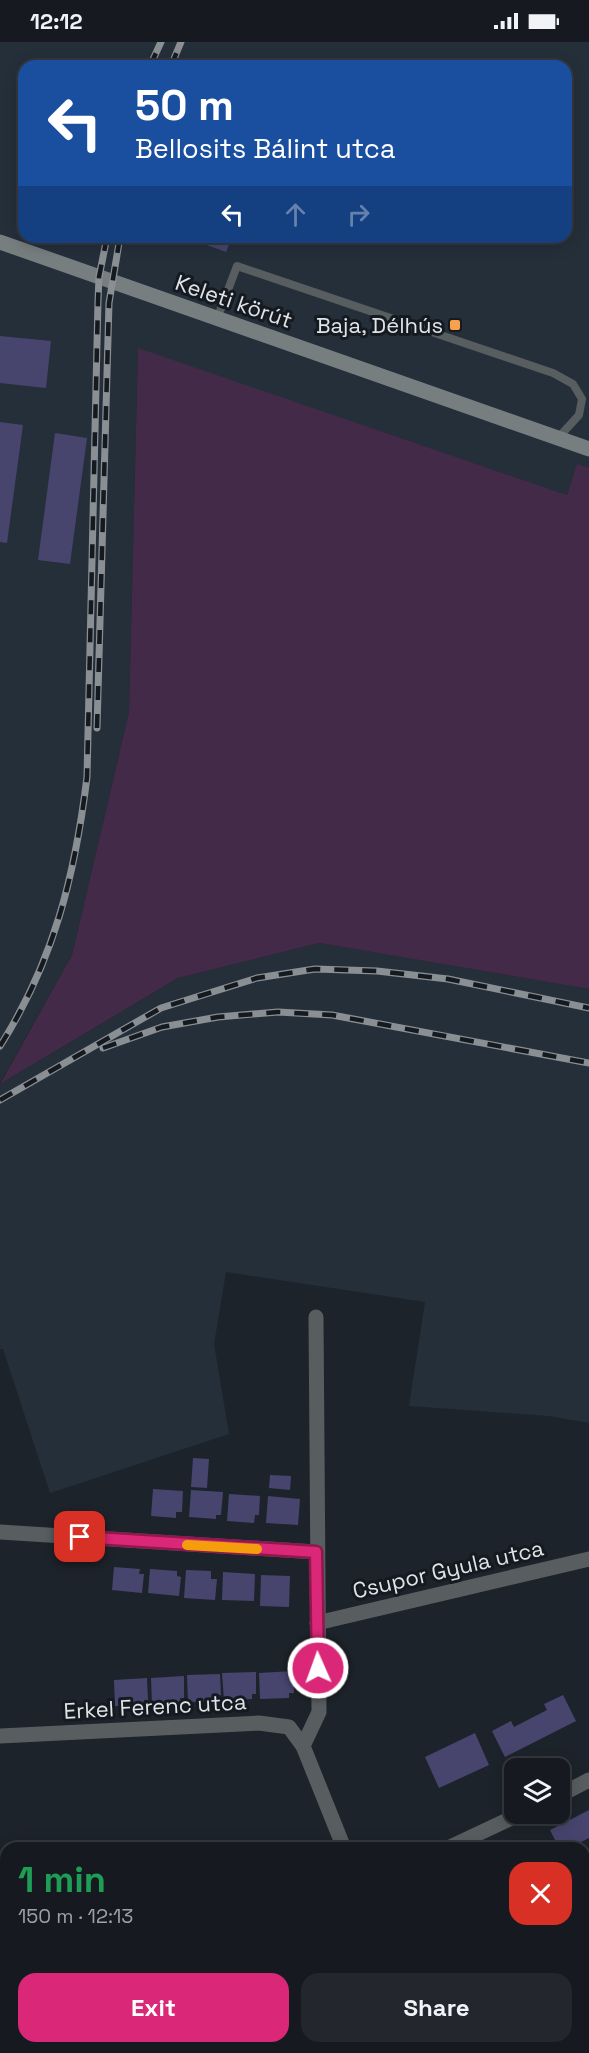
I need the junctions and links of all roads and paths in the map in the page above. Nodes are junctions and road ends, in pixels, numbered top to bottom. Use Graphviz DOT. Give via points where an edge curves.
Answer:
graph roads {
  1 [pos="0,242"];
  2 [pos="217,319"];
  3 [pos="558,438"];
  4 [pos="589,449"];
  5 [pos="316,1317"];
  6 [pos="0,1532"];
  7 [pos="316,1552"];
  8 [pos="589,1559"];
  9 [pos="317,1623"];
  10 [pos="0,1736"];
  11 [pos="303,1746"];
  12 [pos="589,1780"];
  13 [pos="570,1790"];
  14 [pos="504,1822"];
  15 [pos="342,1842"];
  16 [pos="461,1842"];
  1 -- 2 [label="main road, Keleti körút"];
  2 -- 3 [label="main road, Keleti körút"];
  2 -- 3 [label="lane" via="237,267 553,372 573,384 582,399 579,415"];
  3 -- 4 [label="main road, Keleti körút"];
  5 -- 7 [label="street"];
  6 -- 7 [label="street"];
  7 -- 9 [label="street"];
  8 -- 9 [label="street, Csupor Gyula utca"];
  9 -- 11 [label="street" via="319,1712"];
  10 -- 11 [label="street, Erkel Ferenc utca" via="259,1723 289,1727"];
  11 -- 15 [label="street"];
  12 -- 13 [label="street"];
  14 -- 16 [label="street"];
}
